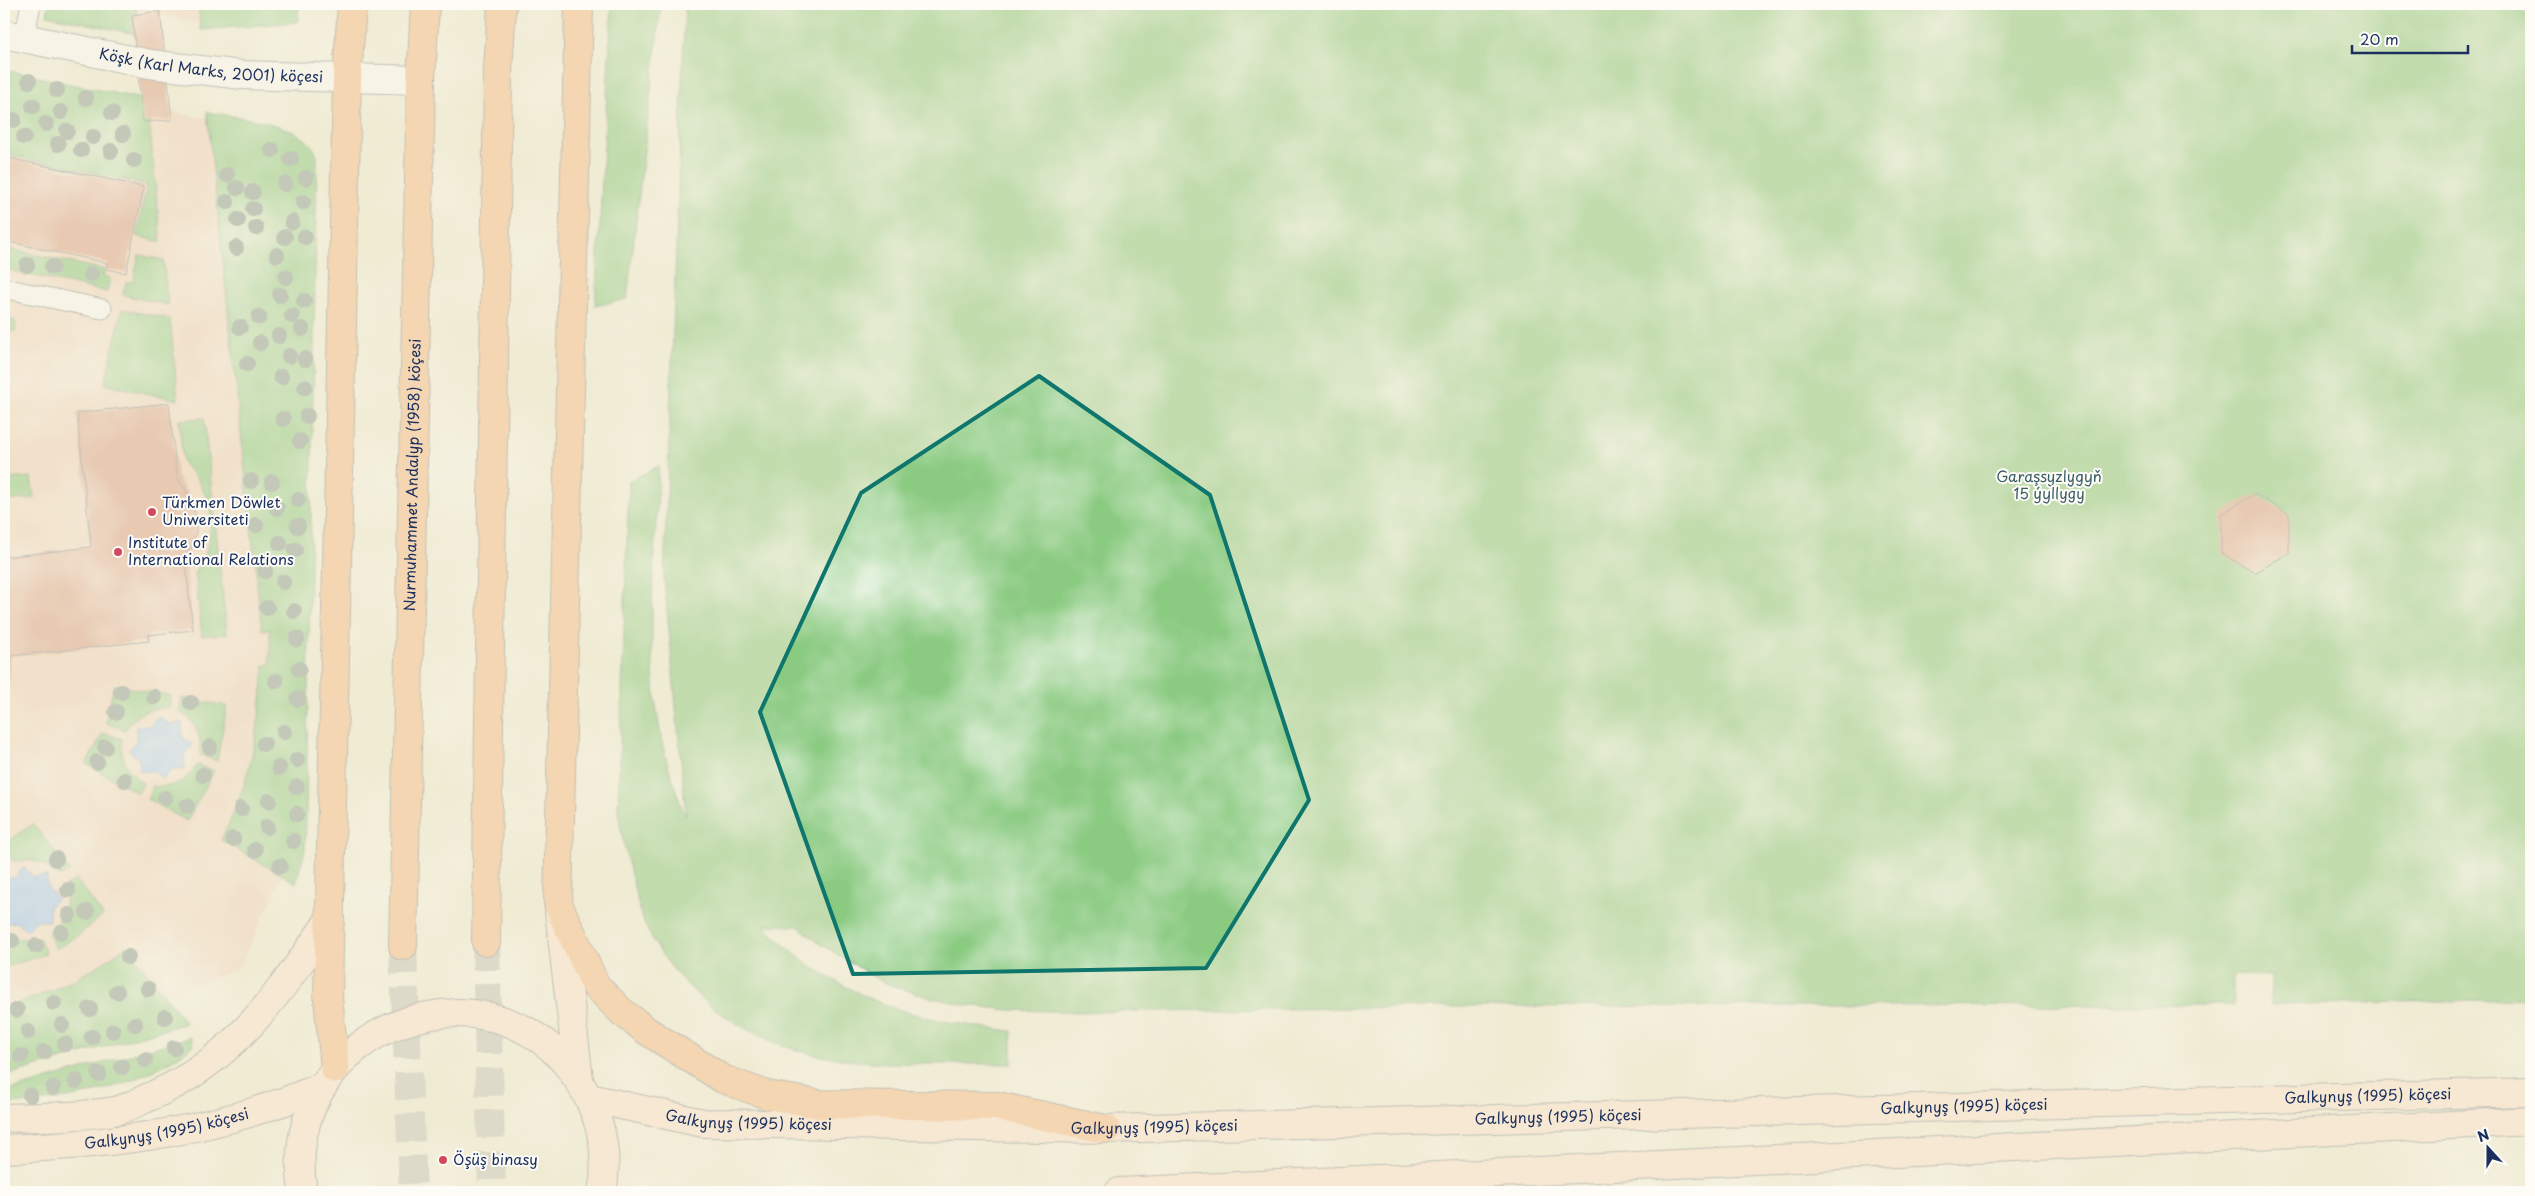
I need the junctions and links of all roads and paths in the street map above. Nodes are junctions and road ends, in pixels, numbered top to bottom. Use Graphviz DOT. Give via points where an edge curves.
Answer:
graph roads {
  1 [pos="31,4"];
  2 [pos="352,4"];
  3 [pos="425,4"];
  4 [pos="502,4"];
  5 [pos="579,4"];
  6 [pos="14,36"];
  7 [pos="347,79"];
  8 [pos="421,80"];
  9 [pos="4,288"];
  10 [pos="102,309"];
  11 [pos="558,904"];
  12 [pos="330,919"];
  13 [pos="486,942"];
  14 [pos="403,946"];
  15 [pos="329,1077"];
  16 [pos="584,1089"];
  17 [pos="2531,1092"];
  18 [pos="4,1118"];
  19 [pos="2531,1121"];
  20 [pos="1106,1129"];
  21 [pos="4,1149"];
  22 [pos="303,1192"];
  23 [pos="602,1192"];
  24 [pos="1119,1192"];
  1 -- 6 [label="lane"];
  2 -- 7 [label="main road"];
  3 -- 8 [label="main road, Nurmuhammet Andalyp (1958) köçesi"];
  4 -- 13 [label="main road" via="498,91"];
  5 -- 11 [label="main road"];
  6 -- 7 [label="street, Köşk (Karl Marks, 2001) köçesi" via="242,76"];
  7 -- 8 [label="street, Köşk (Karl Marks, 2001) köçesi"];
  7 -- 12 [label="main road"];
  8 -- 14 [label="main road, Nurmuhammet Andalyp (1958) köçesi"];
  9 -- 10 [label="lane"];
  11 -- 16 [label="main road"];
  11 -- 20 [label="main road" via="596,986 646,1031 723,1079 767,1095 818,1104 997,1106"];
  12 -- 15 [label="main road"];
  12 -- 18 [label="main road" via="285,985 242,1036 200,1069 163,1091 115,1111"];
  15 -- 16 [label="main road" via="350,1053 386,1028 427,1015 471,1014 513,1025 532,1035 550,1047"];
  15 -- 21 [label="main road, Galkynyş (1995) köçesi" via="236,1119 169,1134 98,1144"];
  15 -- 22 [label="main road" via="305,1126 301,1162"];
  16 -- 20 [label="main road, Galkynyş (1995) köçesi" via="703,1123"];
  16 -- 23 [label="main road" via="603,1139"];
  17 -- 20 [label="main road, Galkynyş (1995) köçesi"];
  19 -- 24 [label="main road, Galkynyş (1995) köçesi"];
}
